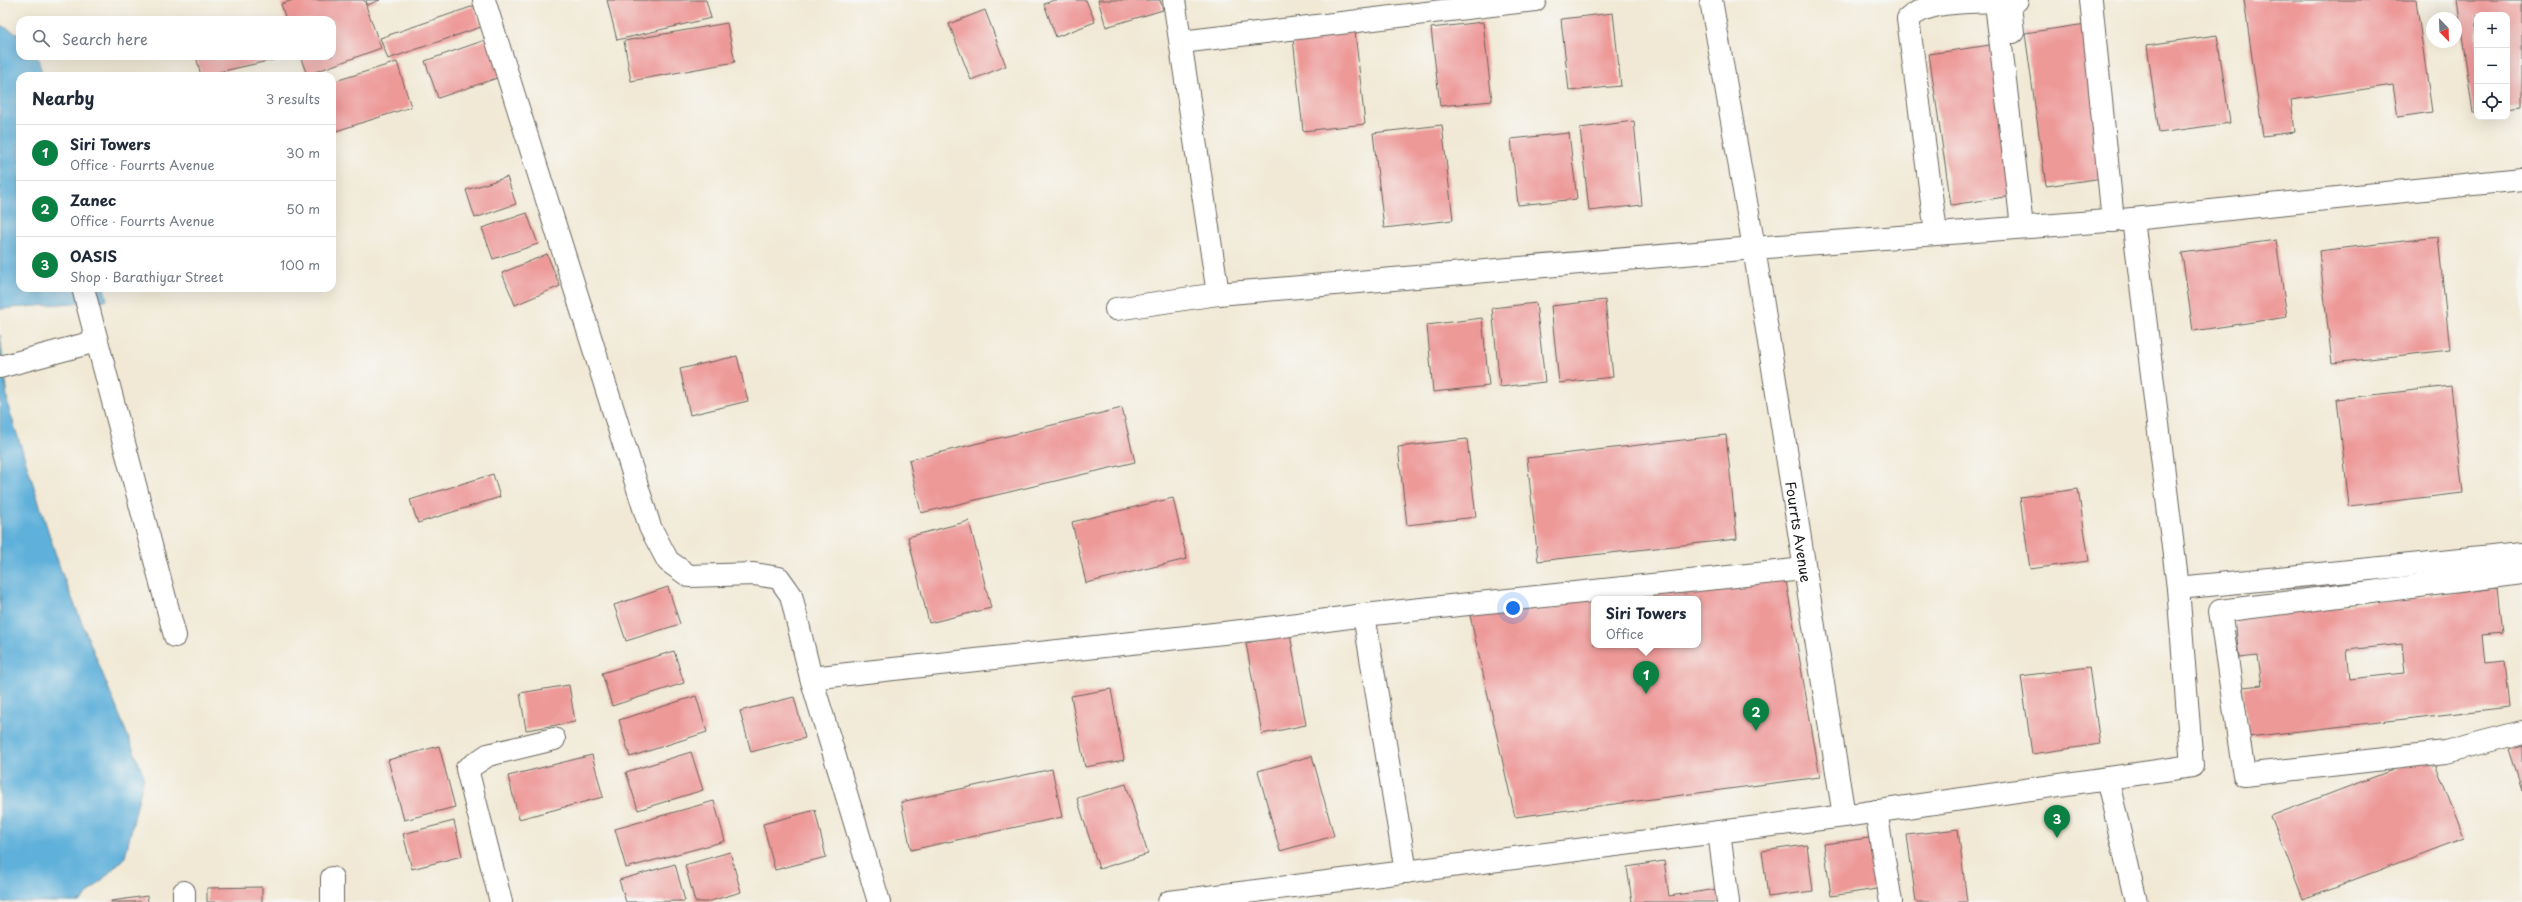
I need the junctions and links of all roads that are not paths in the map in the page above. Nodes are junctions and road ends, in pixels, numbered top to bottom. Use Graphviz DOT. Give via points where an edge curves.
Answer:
graph roads {
  1 [pos="484,0"];
  2 [pos="1174,0"];
  3 [pos="1535,0"];
  4 [pos="1711,0"];
  5 [pos="2017,0"];
  6 [pos="2092,0"];
  7 [pos="1181,42"];
  8 [pos="2522,179"];
  9 [pos="2123,220"];
  10 [pos="2030,227"];
  11 [pos="1936,233"];
  12 [pos="1754,248"];
  13 [pos="84,292"];
  14 [pos="1218,294"];
  15 [pos="1116,309"];
  16 [pos="97,341"];
  17 [pos="0,367"];
  18 [pos="2522,554"];
  19 [pos="1804,569"];
  20 [pos="2522,572"];
  21 [pos="2178,588"];
  22 [pos="1364,615"];
  23 [pos="175,636"];
  24 [pos="810,678"];
  25 [pos="2522,732"];
  26 [pos="554,739"];
  27 [pos="2107,778"];
  28 [pos="1876,811"];
  29 [pos="1844,816"];
  30 [pos="1720,832"];
  31 [pos="1406,872"];
  32 [pos="332,878"];
  33 [pos="332,902"];
  34 [pos="501,902"];
  35 [pos="878,902"];
  36 [pos="1169,902"];
  37 [pos="1728,902"];
  38 [pos="1891,902"];
  39 [pos="2136,902"];
  1 -- 24 [label="street" via="650,527 668,561 689,576 754,574 779,578 791,595"];
  2 -- 7 [label="street"];
  3 -- 7 [label="street"];
  4 -- 12 [label="street, Fourrts Avenue"];
  5 -- 10 [label="street" via="2010,6"];
  6 -- 9 [label="street"];
  7 -- 14 [label="street"];
  8 -- 9 [label="street"];
  9 -- 10 [label="street"];
  9 -- 21 [label="street"];
  10 -- 11 [label="street"];
  10 -- 11 [label="street" via="1996,3 1991,1 1927,5 1916,10 1908,19"];
  11 -- 12 [label="street"];
  12 -- 14 [label="street"];
  12 -- 19 [label="street, Fourrts Avenue"];
  13 -- 16 [label="street"];
  14 -- 15 [label="street"];
  16 -- 17 [label="street"];
  16 -- 23 [label="street"];
  18 -- 21 [label="street"];
  19 -- 22 [label="street" via="1415,612"];
  19 -- 29 [label="street, Fourrts Avenue"];
  20 -- 25 [label="street" via="2220,611 2244,775 2445,752"];
  21 -- 27 [label="street" via="2192,766"];
  22 -- 24 [label="street" via="1252,630"];
  22 -- 31 [label="street"];
  24 -- 35 [label="street"];
  26 -- 34 [label="street" via="488,755 467,769"];
  27 -- 28 [label="street"];
  27 -- 39 [label="street"];
  28 -- 29 [label="street"];
  28 -- 38 [label="street"];
  29 -- 30 [label="street"];
  30 -- 31 [label="street"];
  30 -- 37 [label="street"];
  31 -- 36 [label="street"];
  32 -- 33 [label="street"];
}
